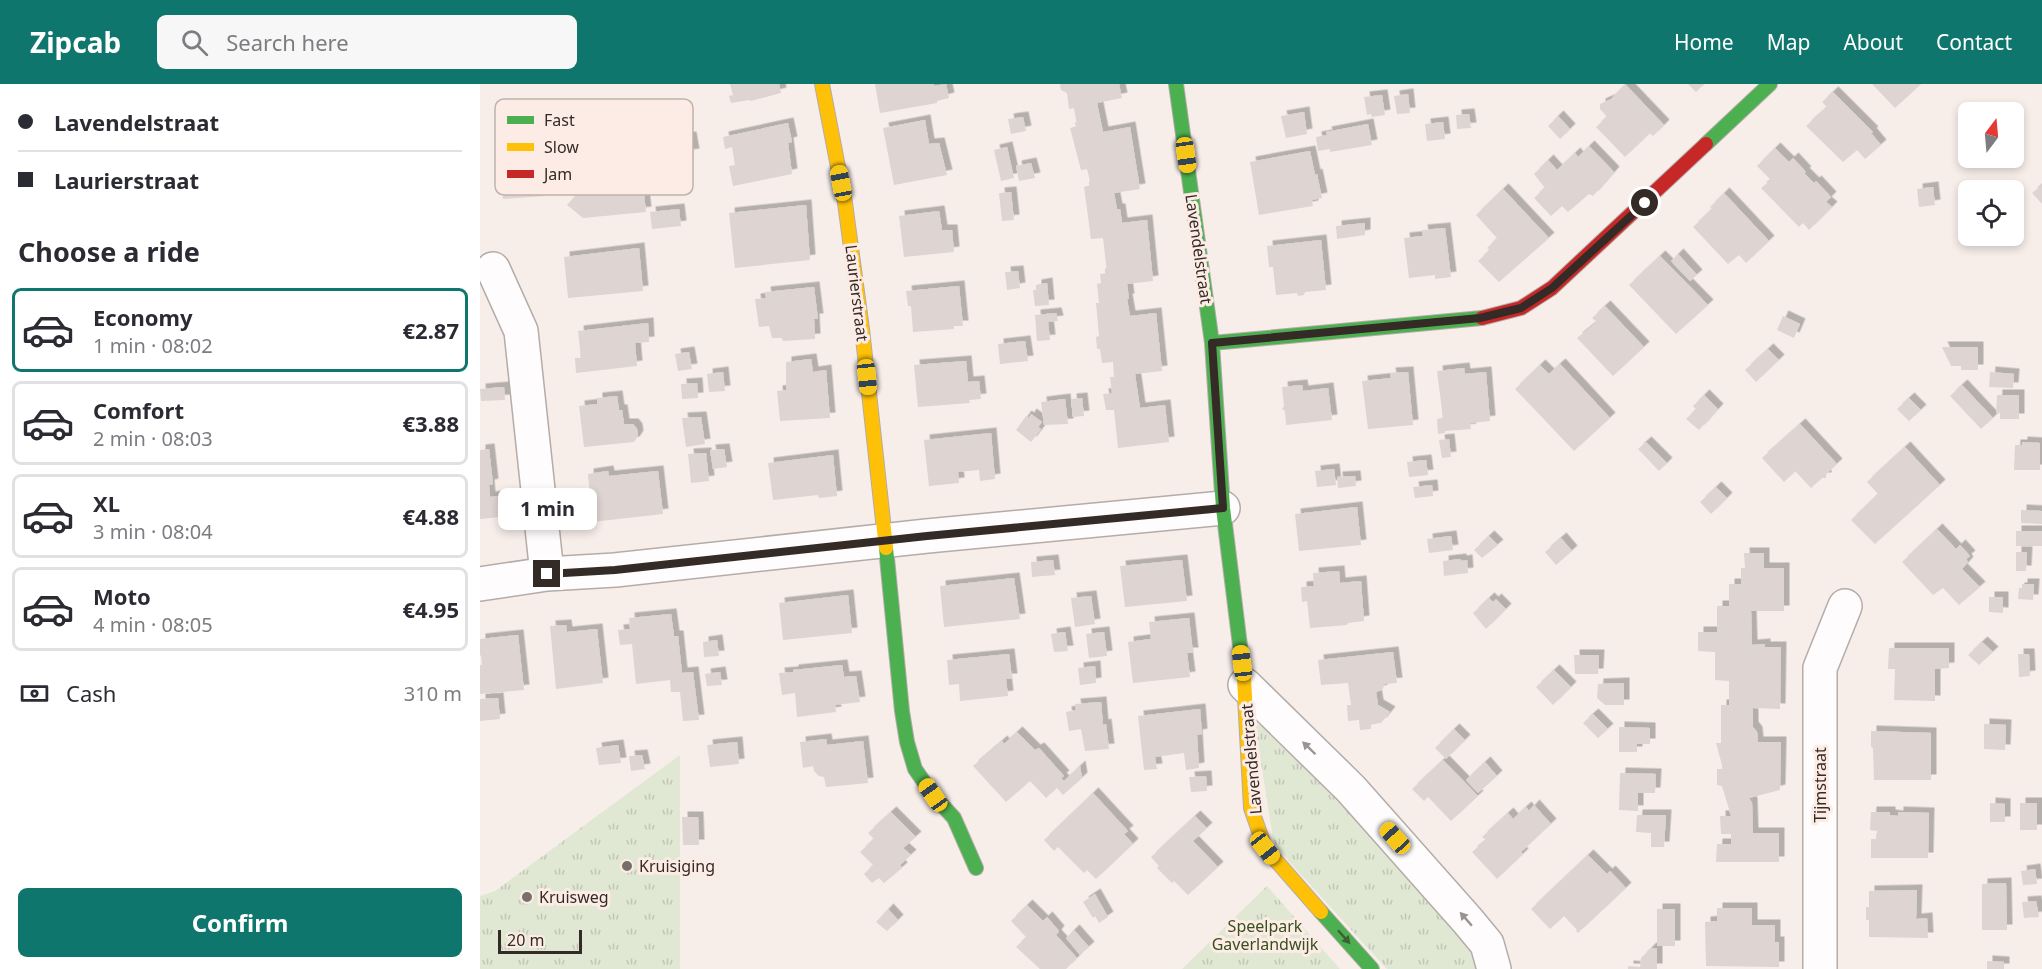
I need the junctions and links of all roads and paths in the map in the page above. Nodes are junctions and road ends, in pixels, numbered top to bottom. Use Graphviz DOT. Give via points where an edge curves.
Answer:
graph roads {
  1 [pos="822,84"];
  2 [pos="1176,84"];
  3 [pos="1770,84"];
  4 [pos="493,270"];
  5 [pos="1212,343"];
  6 [pos="1223,508"];
  7 [pos="885,540"];
  8 [pos="547,574"];
  9 [pos="480,584"];
  10 [pos="1845,606"];
  11 [pos="1245,685"];
  12 [pos="976,868"];
  13 [pos="1372,969"];
  14 [pos="1494,969"];
  15 [pos="1820,969"];
  1 -- 7 [label="street, Laurierstraat" via="847,214"];
  2 -- 5 [label="street, Lavendelstraat"];
  3 -- 5 [label="street" via="1552,288 1521,308 1480,318"];
  4 -- 8 [label="street" via="521,331"];
  5 -- 6 [label="street, Lavendelstraat"];
  6 -- 7 [label="street"];
  6 -- 11 [label="street, Lavendelstraat"];
  7 -- 8 [label="street"];
  7 -- 12 [label="street, Laurierstraat" via="902,711 912,760 933,795 954,818"];
  8 -- 9 [label="street"];
  10 -- 15 [label="street, Tijmstraat" via="1820,668"];
  11 -- 13 [label="street, Lavendelstraat, one-way" via="1251,808 1265,848"];
  14 -- 11 [label="street, Lavendelstraat, one-way" via="1481,936 1351,789"];
}
